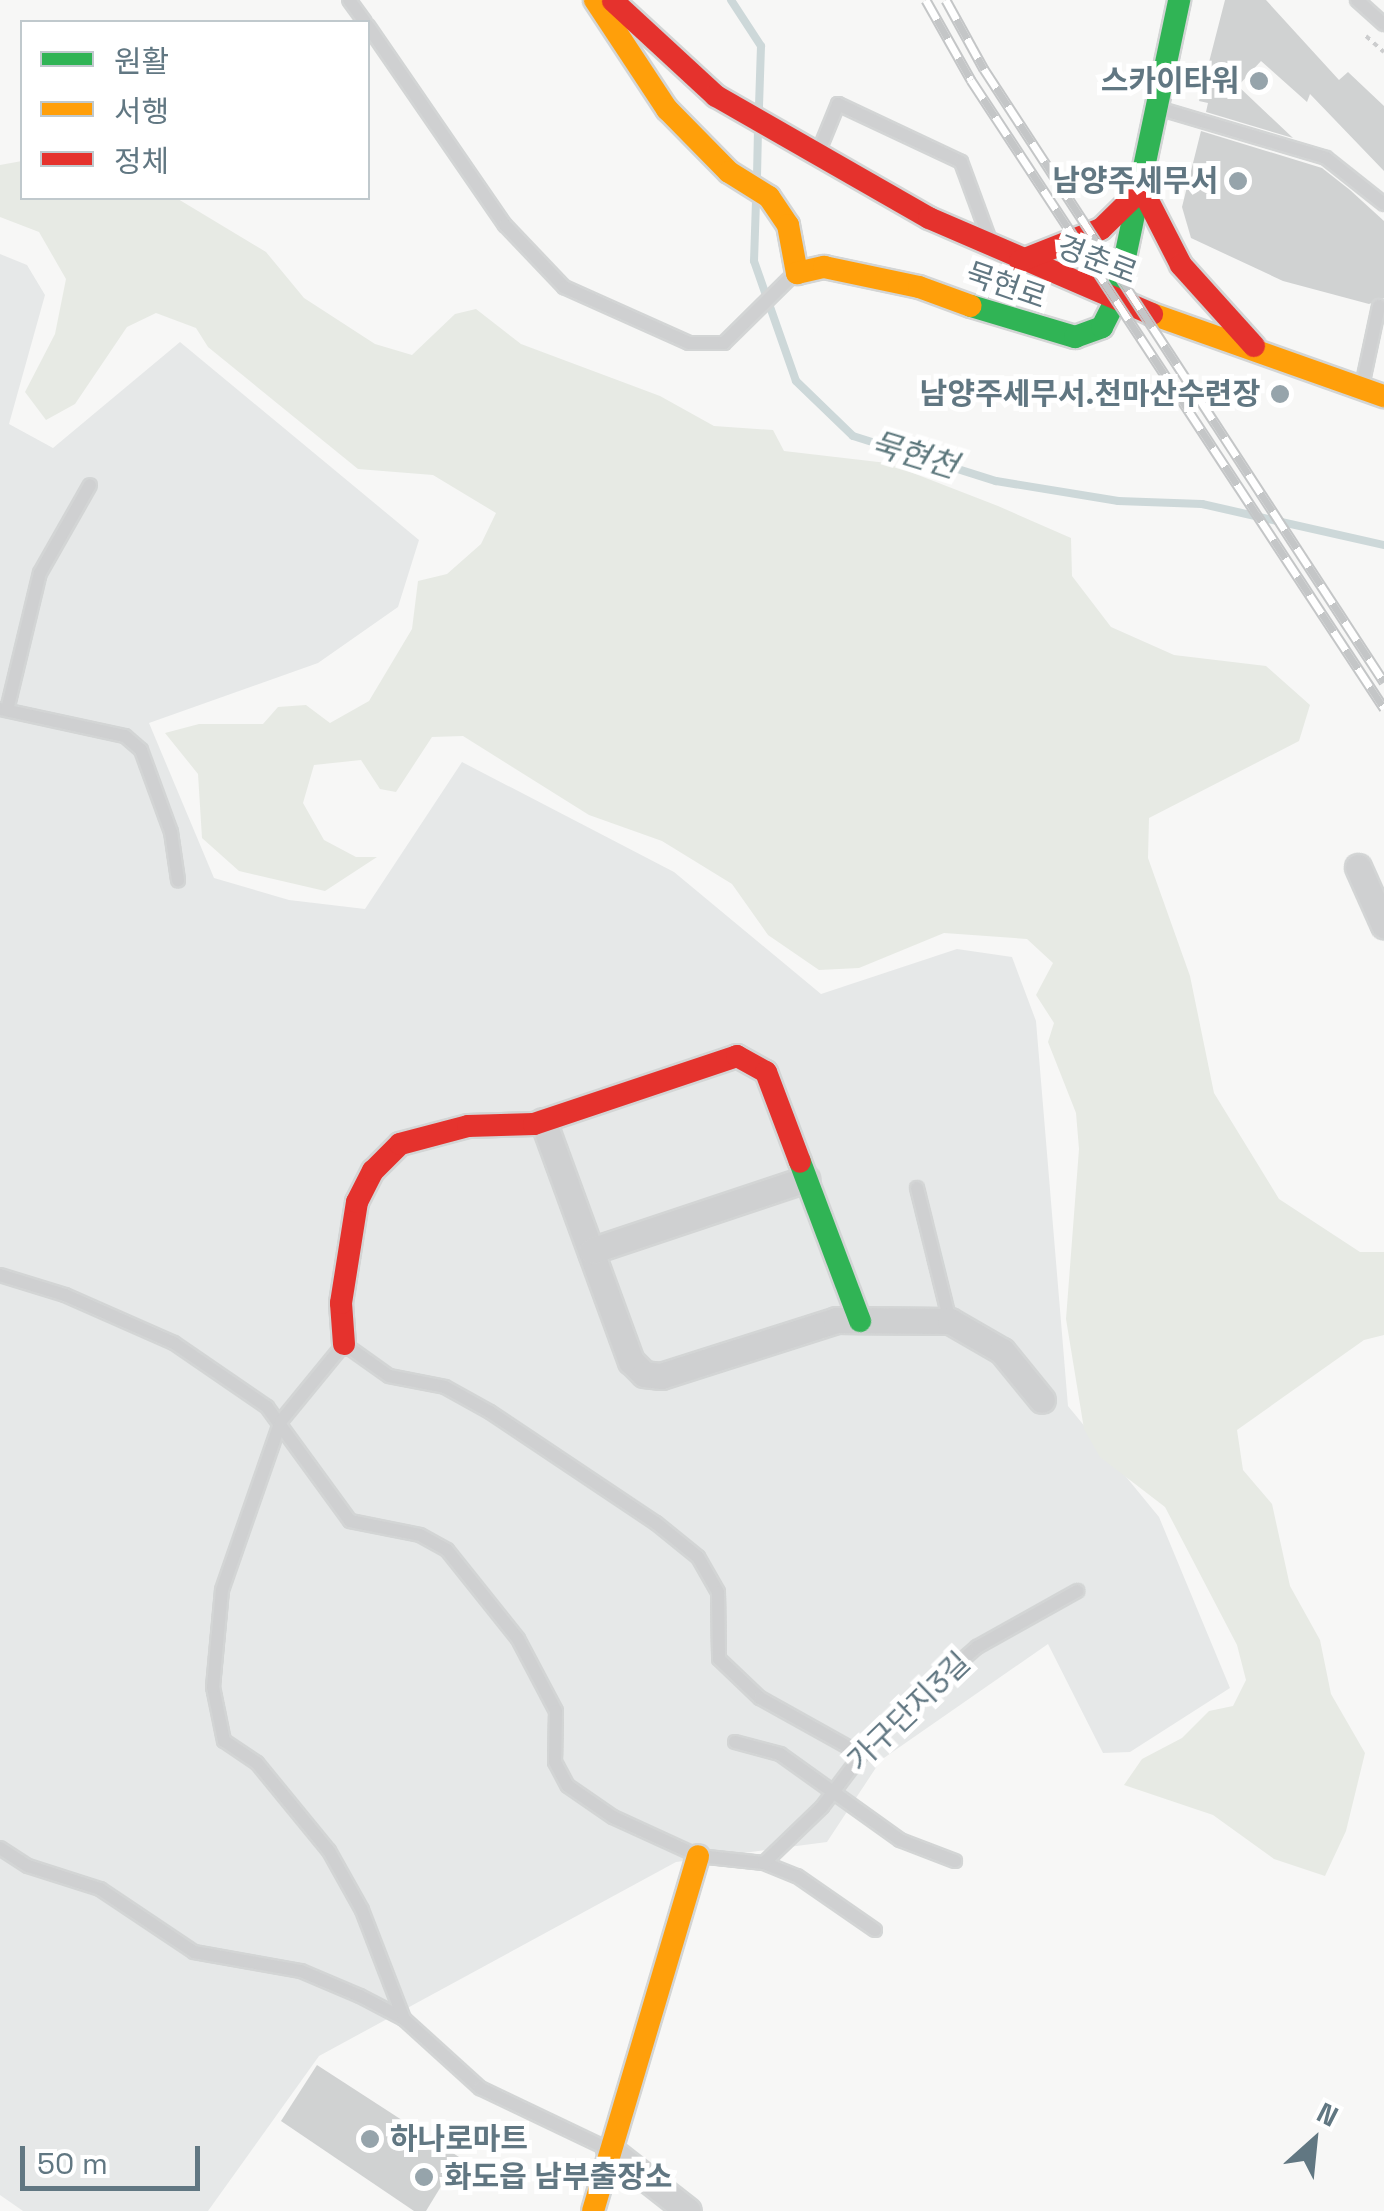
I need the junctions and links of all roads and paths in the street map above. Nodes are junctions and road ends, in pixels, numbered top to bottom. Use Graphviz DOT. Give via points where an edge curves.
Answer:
graph roads {
  1 [pos="595,0"];
  2 [pos="612,0"];
  3 [pos="1179,0"];
  4 [pos="1357,0"];
  5 [pos="1384,24"];
  6 [pos="370,30"];
  7 [pos="1160,109"];
  8 [pos="809,151"];
  9 [pos="1142,189"];
  10 [pos="1384,204"];
  11 [pos="993,250"];
  12 [pos="1020,261"];
  13 [pos="787,279"];
  14 [pos="1116,300"];
  15 [pos="1379,306"];
  16 [pos="1259,352"];
  17 [pos="1361,388"];
  18 [pos="1384,396"];
  19 [pos="90,485"];
  20 [pos="4,710"];
  21 [pos="1358,868"];
  22 [pos="178,880"];
  23 [pos="1384,925"];
  24 [pos="543,1121"];
  25 [pos="806,1179"];
  26 [pos="917,1188"];
  27 [pos="590,1250"];
  28 [pos="0,1275"];
  29 [pos="950,1320"];
  30 [pos="860,1321"];
  31 [pos="344,1344"];
  32 [pos="1042,1400"];
  33 [pos="280,1421"];
  34 [pos="1077,1590"];
  35 [pos="735,1742"];
  36 [pos="859,1753"];
  37 [pos="834,1788"];
  38 [pos="0,1848"];
  39 [pos="698,1856"];
  40 [pos="955,1862"];
  41 [pos="764,1863"];
  42 [pos="875,1930"];
  43 [pos="404,2019"];
  44 [pos="610,2149"];
  45 [pos="593,2211"];
  46 [pos="688,2211"];
  1 -- 13 [label="street" via="667,109 729,172 769,197 788,225"];
  2 -- 8 [label="street, 경춘로" via="716,96"];
  3 -- 7 [label="street"];
  4 -- 5 [label="lane"];
  6 -- 13 [label="lane" via="505,224 564,287 689,343 724,343"];
  7 -- 9 [label="street"];
  7 -- 10 [label="lane" via="1326,158"];
  8 -- 11 [label="street, 경춘로"];
  8 -- 11 [label="lane" via="838,104 961,162"];
  9 -- 12 [label="street" via="1101,228"];
  9 -- 14 [label="street"];
  9 -- 16 [label="street" via="1181,266"];
  11 -- 12 [label="street, 경춘로"];
  12 -- 14 [label="street, 경춘로"];
  13 -- 14 [label="street, 묵현로" via="824,266 919,287 1038,331 1075,337 1102,327"];
  14 -- 16 [label="street, 경춘로"];
  15 -- 17 [label="lane"];
  16 -- 17 [label="street, 경춘로"];
  17 -- 18 [label="street, 경춘로"];
  19 -- 20 [label="lane" via="40,572"];
  20 -- 22 [label="lane" via="125,736 141,750 171,832"];
  21 -- 23 [label="street"];
  24 -- 25 [label="street" via="737,1056 766,1072"];
  24 -- 27 [label="street"];
  24 -- 31 [label="street" via="468,1126 400,1144 372,1171 357,1202 345,1260 339,1324"];
  25 -- 27 [label="street"];
  25 -- 30 [label="street"];
  26 -- 29 [label="lane"];
  27 -- 30 [label="street" via="631,1361 644,1374 661,1376 796,1329"];
  28 -- 33 [label="lane" via="64,1294 174,1342"];
  29 -- 30 [label="street"];
  29 -- 32 [label="street" via="1002,1351"];
  31 -- 33 [label="lane"];
  31 -- 36 [label="lane" via="389,1376 445,1387 490,1412 670,1534 698,1557 718,1592 720,1659 760,1698"];
  33 -- 39 [label="lane" via="350,1520 420,1536 466,1570 518,1638 556,1712 555,1762 568,1786 613,1817"];
  33 -- 43 [label="lane" via="222,1590 214,1688 224,1740 257,1763 329,1851 362,1910"];
  34 -- 36 [label="lane, 가구단지3길" via="977,1647"];
  35 -- 37 [label="lane" via="780,1754"];
  36 -- 37 [label="lane, 가구단지3길"];
  37 -- 40 [label="lane" via="900,1840"];
  37 -- 41 [label="lane, 가구단지3길"];
  38 -- 43 [label="lane" via="28,1866 100,1889 194,1952 301,1970"];
  39 -- 41 [label="lane"];
  39 -- 44 [label="street"];
  41 -- 42 [label="lane" via="797,1876"];
  43 -- 44 [label="lane" via="480,2088"];
  44 -- 45 [label="street"];
  44 -- 46 [label="street"];
}
